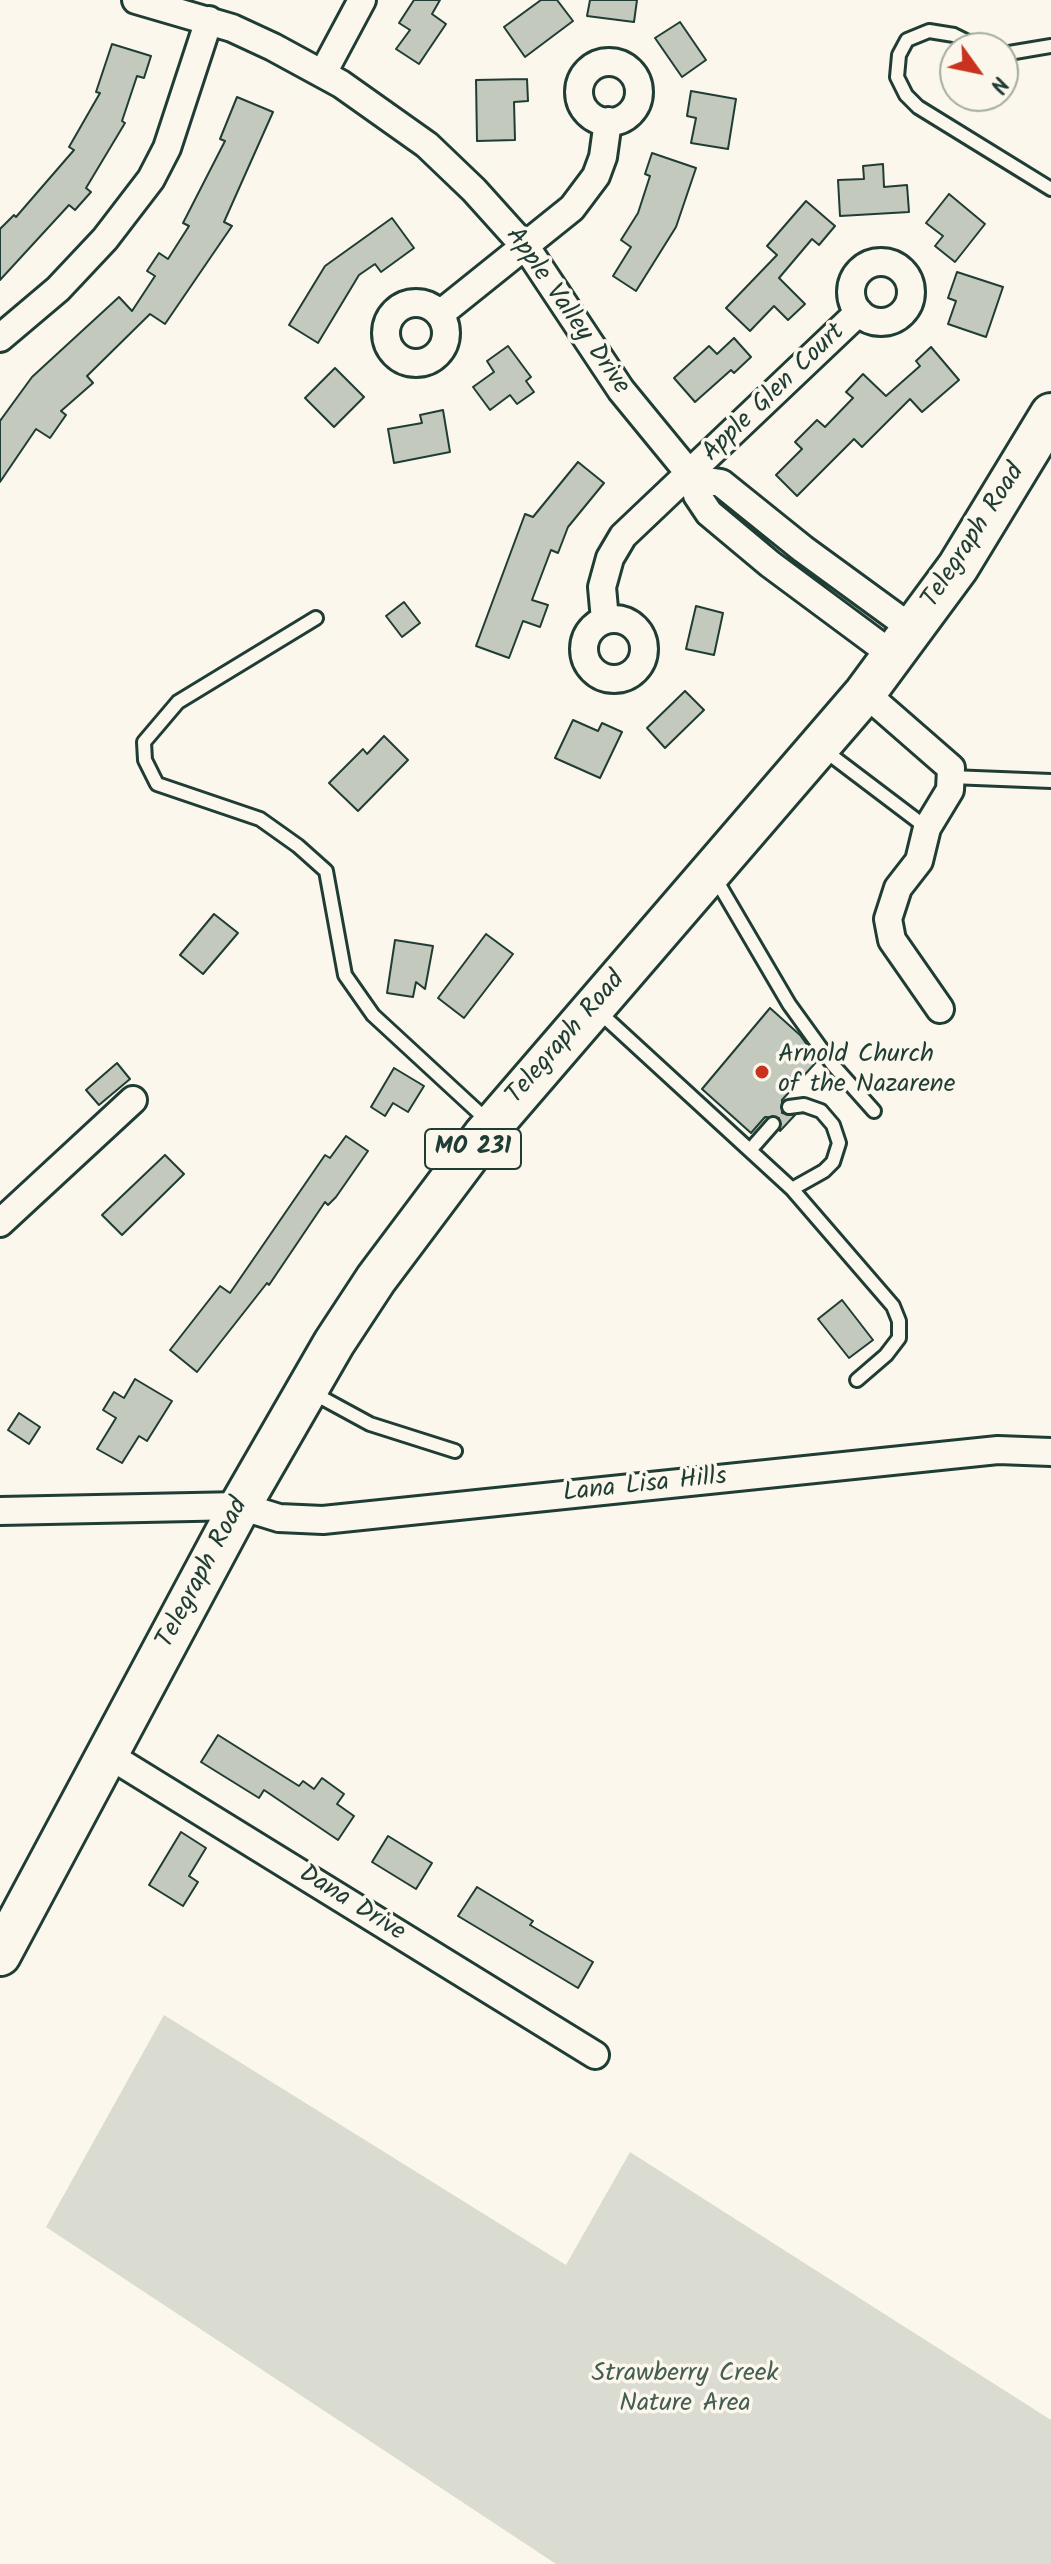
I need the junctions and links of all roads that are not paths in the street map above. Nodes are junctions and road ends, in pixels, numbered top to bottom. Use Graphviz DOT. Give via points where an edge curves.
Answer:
graph roads {
  1 [pos="136,0"];
  2 [pos="362,0"];
  3 [pos="209,20"];
  4 [pos="939,33"];
  5 [pos="1051,46"];
  6 [pos="1019,51"];
  7 [pos="323,73"];
  8 [pos="608,121"];
  9 [pos="1051,189"];
  10 [pos="524,246"];
  11 [pos="859,312"];
  12 [pos="440,314"];
  13 [pos="0,338"];
  14 [pos="1051,414"];
  15 [pos="692,477"];
  16 [pos="316,618"];
  17 [pos="605,620"];
  18 [pos="904,643"];
  19 [pos="865,693"];
  20 [pos="820,747"];
  21 [pos="951,777"];
  22 [pos="1051,781"];
  23 [pos="927,828"];
  24 [pos="711,872"];
  25 [pos="595,1008"];
  26 [pos="940,1009"];
  27 [pos="133,1100"];
  28 [pos="789,1107"];
  29 [pos="874,1111"];
  30 [pos="773,1124"];
  31 [pos="493,1125"];
  32 [pos="751,1149"];
  33 [pos="792,1189"];
  34 [pos="0,1223"];
  35 [pos="857,1380"];
  36 [pos="306,1389"];
  37 [pos="455,1451"];
  38 [pos="1051,1452"];
  39 [pos="240,1506"];
  40 [pos="0,1511"];
  41 [pos="107,1754"];
  42 [pos="0,1955"];
  43 [pos="595,2055"];
  1 -- 3 [label="street, Apple Valley Drive"];
  2 -- 7 [label="street"];
  3 -- 7 [label="street, Apple Valley Drive"];
  3 -- 13 [label="street" via="167,148 151,179 58,289"];
  4 -- 9 [label="lane" via="907,40 899,55 897,77 906,95"];
  5 -- 6 [label="lane"];
  7 -- 10 [label="street, Apple Valley Drive" via="427,145"];
  8 -- 10 [label="street" via="603,157 587,191"];
  10 -- 12 [label="street"];
  10 -- 15 [label="street, Apple Valley Drive" via="621,390"];
  11 -- 15 [label="street, Apple Glen Court"];
  14 -- 18 [label="main road, Telegraph Road / MO 231" via="984,529"];
  15 -- 17 [label="street, Apple Glen Court" via="623,536 602,587"];
  15 -- 18 [label="street, Apple Valley Drive" via="703,505 723,525"];
  16 -- 31 [label="lane" via="178,702 144,742 145,760 157,784 260,819 326,871 345,975 373,1015"];
  18 -- 19 [label="main road, Telegraph Road / MO 231"];
  19 -- 20 [label="main road, Telegraph Road / MO 231"];
  19 -- 21 [label="street" via="951,768"];
  20 -- 23 [label="lane"];
  20 -- 24 [label="main road, Telegraph Road / MO 231"];
  21 -- 22 [label="lane"];
  21 -- 23 [label="street" via="950,790"];
  23 -- 26 [label="street" via="919,861 898,888 888,919 892,940"];
  24 -- 25 [label="main road, Telegraph Road / MO 231"];
  24 -- 29 [label="lane" via="789,1004"];
  25 -- 31 [label="main road, Telegraph Road / MO 231"];
  25 -- 32 [label="lane"];
  27 -- 34 [label="street"];
  28 -- 33 [label="lane" via="821,1111 839,1143 824,1171"];
  30 -- 32 [label="lane"];
  31 -- 36 [label="main road, Telegraph Road / MO 231" via="393,1255"];
  32 -- 33 [label="lane"];
  33 -- 35 [label="lane" via="897,1314 899,1338"];
  36 -- 37 [label="lane" via="370,1424"];
  36 -- 39 [label="main road, Telegraph Road / MO 231"];
  38 -- 39 [label="street, Lana Lisa Hills" via="998,1450 323,1520 279,1518"];
  39 -- 40 [label="street, Lana Lisa Hills"];
  39 -- 41 [label="main road, Telegraph Road / MO 231"];
  41 -- 42 [label="main road, Telegraph Road / MO 231"];
  41 -- 43 [label="street, Dana Drive"];
}
